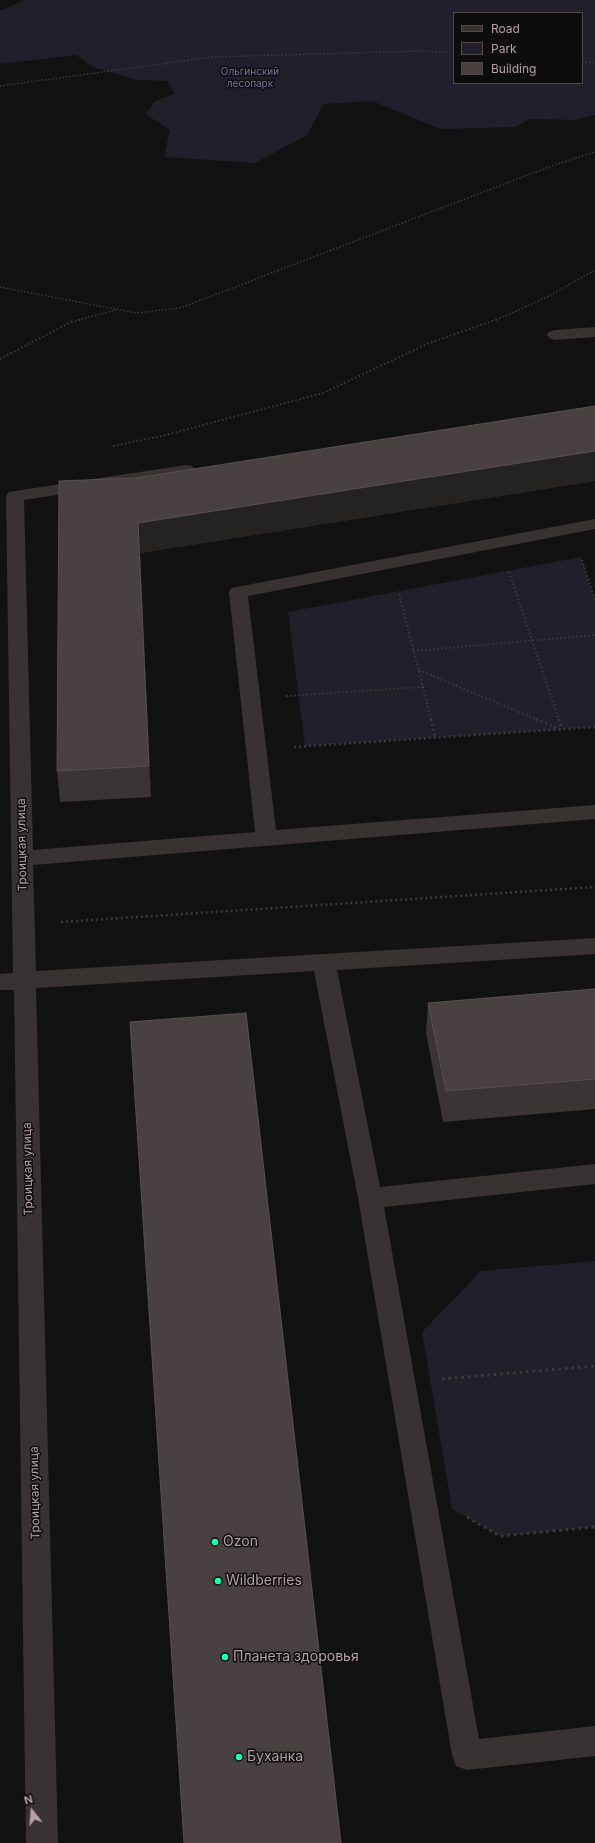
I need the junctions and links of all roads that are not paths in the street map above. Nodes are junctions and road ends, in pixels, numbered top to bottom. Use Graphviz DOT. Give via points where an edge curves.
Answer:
graph roads {
  1 [pos="595,332"];
  2 [pos="555,335"];
  3 [pos="203,467"];
  4 [pos="595,524"];
  5 [pos="595,812"];
  6 [pos="266,837"];
  7 [pos="22,858"];
  8 [pos="595,946"];
  9 [pos="324,962"];
  10 [pos="24,981"];
  11 [pos="0,982"];
  12 [pos="595,1174"];
  13 [pos="370,1198"];
  14 [pos="595,1741"];
  15 [pos="42,1843"];
  1 -- 2 [label="street"];
  3 -- 7 [label="street, Троицкая улица" via="15,496"];
  4 -- 6 [label="street" via="238,592"];
  5 -- 6 [label="street"];
  6 -- 7 [label="street"];
  7 -- 10 [label="street, Троицкая улица"];
  8 -- 9 [label="street"];
  9 -- 10 [label="street"];
  9 -- 13 [label="street"];
  10 -- 11 [label="street"];
  10 -- 15 [label="street, Троицкая улица"];
  12 -- 13 [label="street"];
  13 -- 14 [label="street" via="468,1755"];
}
